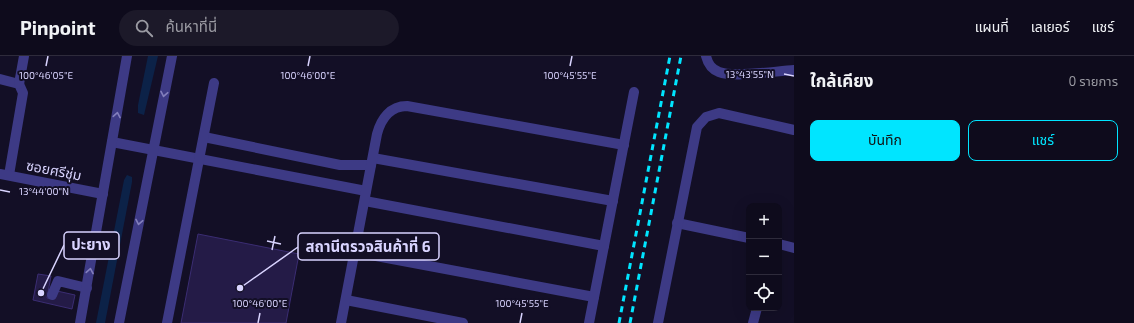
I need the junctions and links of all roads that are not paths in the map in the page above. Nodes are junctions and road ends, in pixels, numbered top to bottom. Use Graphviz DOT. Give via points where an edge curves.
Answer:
graph roads {
  1 [pos="24,56"];
  2 [pos="127,56"];
  3 [pos="172,56"];
  4 [pos="706,56"];
  5 [pos="794,70"];
  6 [pos="0,79"];
  7 [pos="214,83"];
  8 [pos="19,84"];
  9 [pos="634,92"];
  10 [pos="794,130"];
  11 [pos="204,136"];
  12 [pos="112,142"];
  13 [pos="624,146"];
  14 [pos="152,150"];
  15 [pos="199,159"];
  16 [pos="372,162"];
  17 [pos="4,175"];
  18 [pos="103,194"];
  19 [pos="366,196"];
  20 [pos="613,201"];
  21 [pos="677,224"];
  22 [pos="746,237"];
  23 [pos="782,245"];
  24 [pos="604,246"];
  25 [pos="794,248"];
  26 [pos="355,252"];
  27 [pos="87,288"];
  28 [pos="52,295"];
  29 [pos="594,297"];
  30 [pos="346,300"];
  31 [pos="756,311"];
  32 [pos="80,323"];
  33 [pos="119,323"];
  34 [pos="167,323"];
  35 [pos="341,323"];
  36 [pos="463,323"];
  37 [pos="589,323"];
  38 [pos="658,323"];
  39 [pos="753,323"];
  1 -- 8 [label="street"];
  12 -- 2 [label="street, one-way"];
  3 -- 14 [label="street, one-way"];
  4 -- 5 [label="street" via="710,66 721,73"];
  6 -- 8 [label="street"];
  7 -- 11 [label="street"];
  8 -- 17 [label="street" via="23,93"];
  9 -- 13 [label="street"];
  10 -- 21 [label="street" via="719,113 706,117 697,127"];
  11 -- 15 [label="street"];
  11 -- 16 [label="street" via="340,165"];
  12 -- 14 [label="street"];
  12 -- 18 [label="street"];
  13 -- 16 [label="street" via="401,106 391,111 380,125"];
  13 -- 20 [label="street"];
  14 -- 15 [label="street"];
  14 -- 33 [label="street, one-way"];
  15 -- 19 [label="street"];
  15 -- 34 [label="street"];
  16 -- 19 [label="street"];
  16 -- 20 [label="street"];
  17 -- 18 [label="street, ซอยศรีชุ่ม"];
  27 -- 18 [label="street, one-way"];
  19 -- 24 [label="street"];
  19 -- 26 [label="street"];
  20 -- 24 [label="street"];
  21 -- 22 [label="street"];
  21 -- 38 [label="street"];
  23 -- 25 [label="street"];
  24 -- 29 [label="street"];
  26 -- 29 [label="street"];
  26 -- 30 [label="street"];
  27 -- 28 [label="street" via="58,282"];
  27 -- 32 [label="street"];
  29 -- 37 [label="street"];
  30 -- 35 [label="street"];
  30 -- 36 [label="street"];
  31 -- 39 [label="street"];
}
